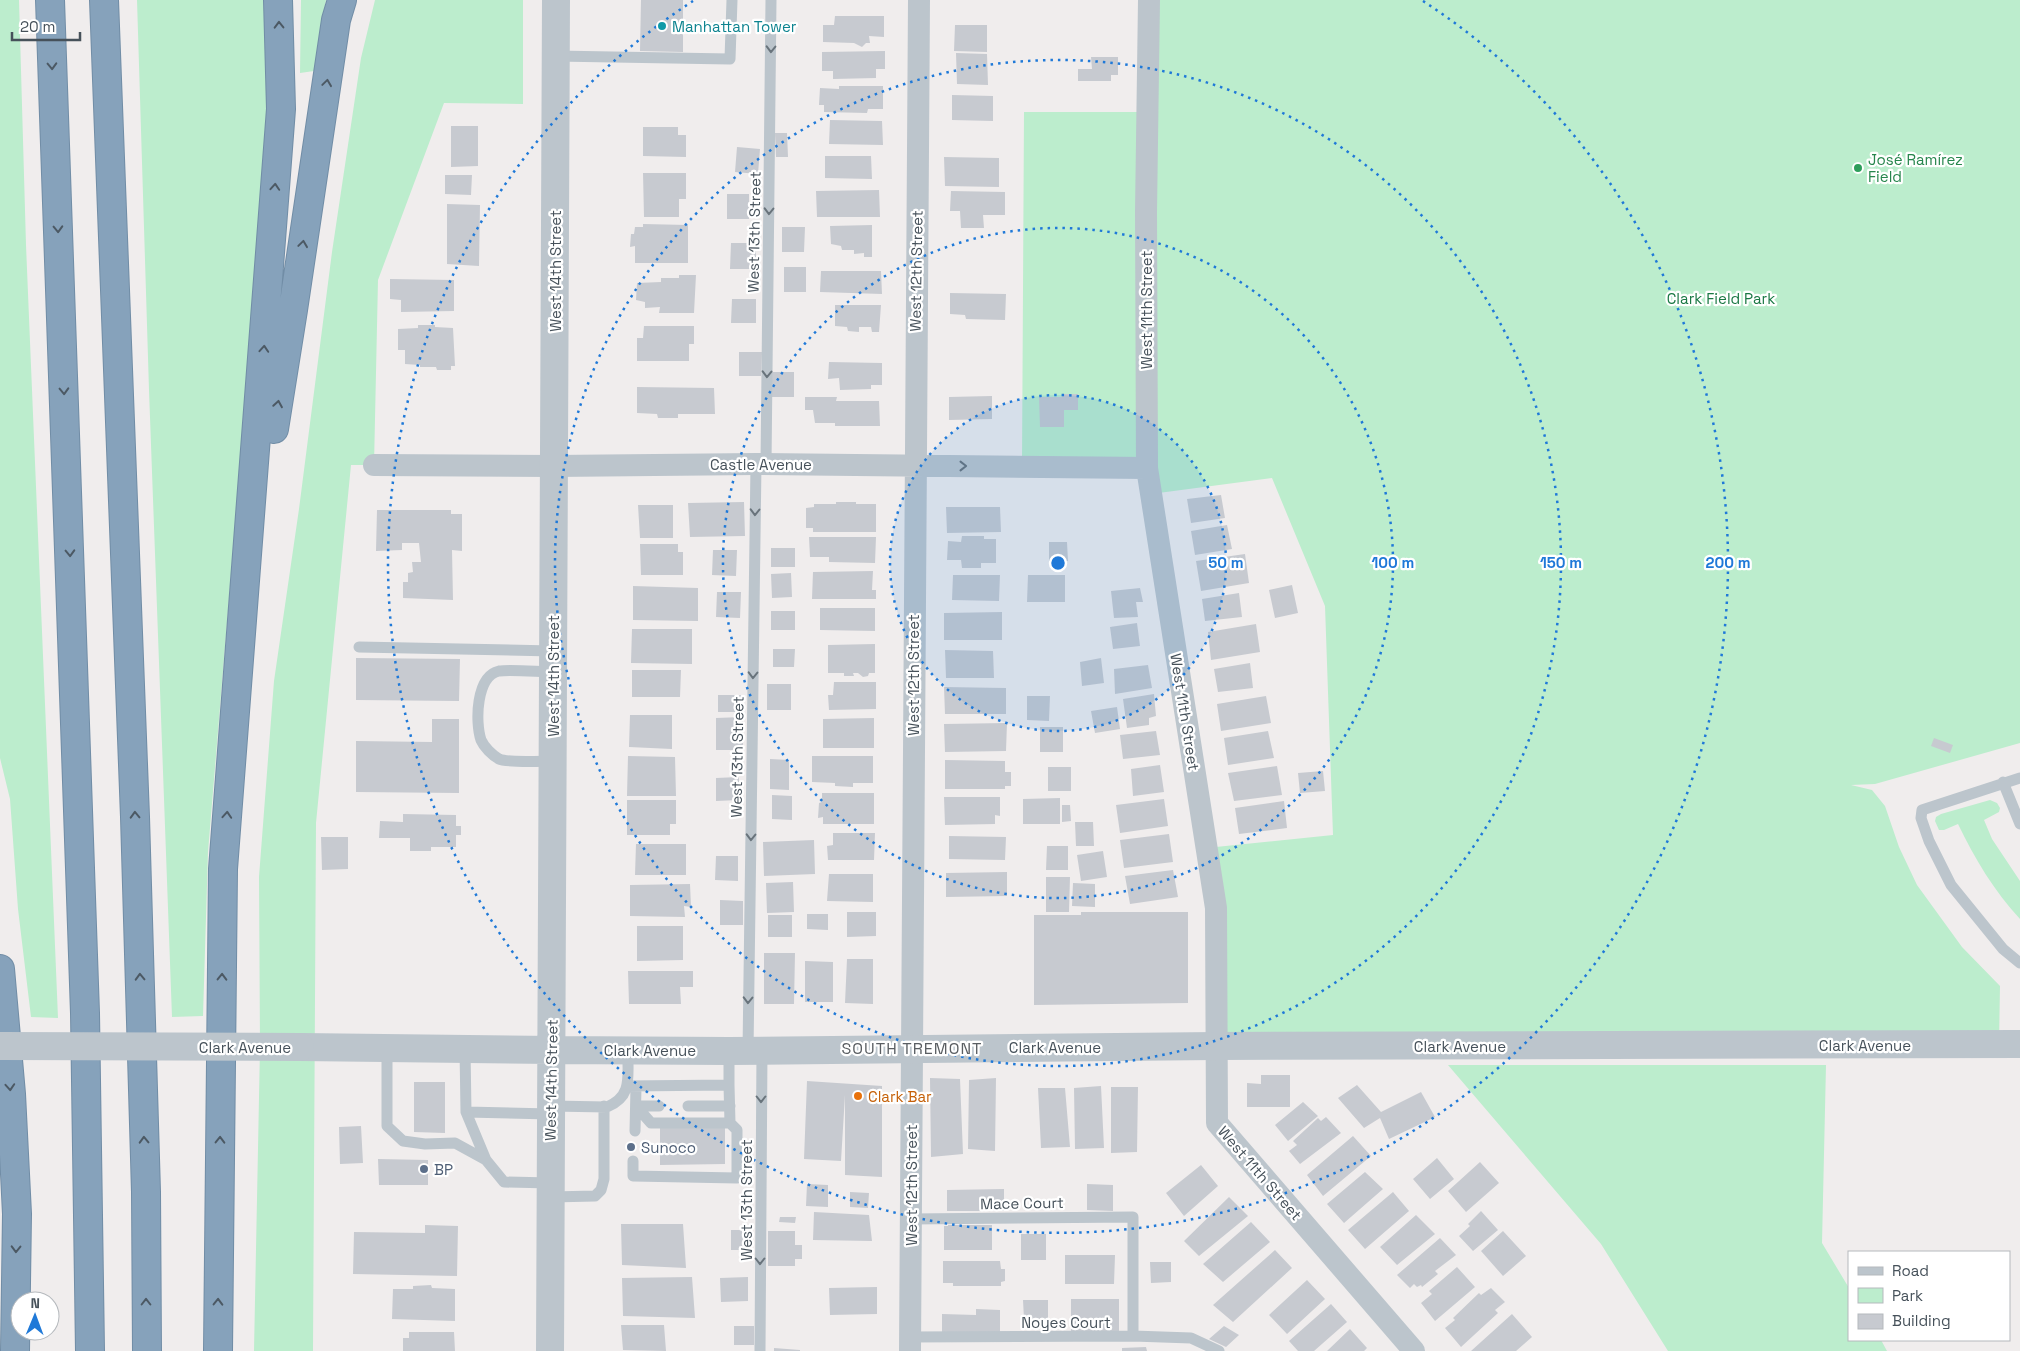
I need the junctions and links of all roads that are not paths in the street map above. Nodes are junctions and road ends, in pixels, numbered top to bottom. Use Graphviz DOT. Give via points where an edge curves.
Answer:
graph roads {
  1 [pos="50,0"];
  2 [pos="104,0"];
  3 [pos="278,0"];
  4 [pos="342,0"];
  5 [pos="556,0"];
  6 [pos="732,0"];
  7 [pos="771,0"];
  8 [pos="919,0"];
  9 [pos="1149,0"];
  10 [pos="555,56"];
  11 [pos="761,464"];
  12 [pos="374,465"];
  13 [pos="914,465"];
  14 [pos="554,466"];
  15 [pos="1147,468"];
  16 [pos="241,625"];
  17 [pos="358,647"];
  18 [pos="553,662"];
  19 [pos="553,761"];
  20 [pos="2020,778"];
  21 [pos="2003,782"];
  22 [pos="2020,824"];
  23 [pos="2020,963"];
  24 [pos="0,969"];
  25 [pos="2020,1044"];
  26 [pos="0,1046"];
  27 [pos="1217,1046"];
  28 [pos="387,1048"];
  29 [pos="912,1048"];
  30 [pos="465,1049"];
  31 [pos="552,1050"];
  32 [pos="628,1050"];
  33 [pos="746,1050"];
  34 [pos="729,1085"];
  35 [pos="632,1086"];
  36 [pos="604,1106"];
  37 [pos="636,1106"];
  38 [pos="658,1106"];
  39 [pos="688,1106"];
  40 [pos="730,1106"];
  41 [pos="551,1110"];
  42 [pos="466,1112"];
  43 [pos="730,1123"];
  44 [pos="635,1131"];
  45 [pos="486,1160"];
  46 [pos="634,1161"];
  47 [pos="550,1190"];
  48 [pos="911,1219"];
  49 [pos="1133,1336"];
  50 [pos="910,1344"];
  51 [pos="15,1351"];
  52 [pos="90,1351"];
  53 [pos="147,1351"];
  54 [pos="218,1351"];
  55 [pos="550,1351"];
  56 [pos="760,1351"];
  57 [pos="1219,1351"];
  58 [pos="1414,1351"];
  1 -- 52 [label="highway, one-way" via="85,1012"];
  53 -- 2 [label="highway, one-way" via="146,1192 135,817"];
  16 -- 3 [label="highway, one-way" via="281,109"];
  16 -- 4 [label="highway, one-way" via="293,310 336,20"];
  5 -- 10 [label="street, West 14th Street"];
  6 -- 10 [label="lane" via="730,59"];
  7 -- 11 [label="lane, West 13th Street, one-way"];
  8 -- 13 [label="street, West 12th Street"];
  9 -- 15 [label="street, West 11th Street"];
  10 -- 14 [label="street, West 14th Street"];
  11 -- 13 [label="street, Castle Avenue"];
  11 -- 14 [label="street, Castle Avenue"];
  11 -- 33 [label="lane, West 13th Street, one-way"];
  12 -- 14 [label="street, Castle Avenue"];
  13 -- 15 [label="street, Castle Avenue, one-way"];
  13 -- 29 [label="street, West 12th Street"];
  14 -- 18 [label="street, West 14th Street"];
  15 -- 27 [label="street, West 11th Street" via="1216,908"];
  54 -- 16 [label="highway, one-way" via="223,869"];
  17 -- 18 [label="lane"];
  18 -- 19 [label="street, West 14th Street"];
  18 -- 19 [label="lane" via="498,671 485,682 479,695 478,725 481,740 500,760"];
  19 -- 31 [label="street, West 14th Street"];
  20 -- 21 [label="lane"];
  21 -- 22 [label="lane"];
  21 -- 23 [label="lane" via="1922,810 1921,818 1951,885 2003,949"];
  24 -- 51 [label="highway, one-way" via="17,1214"];
  25 -- 27 [label="street, Clark Avenue"];
  26 -- 28 [label="street, Clark Avenue, bridge"];
  27 -- 29 [label="street, Clark Avenue"];
  27 -- 58 [label="street, West 11th Street" via="1217,1123"];
  28 -- 30 [label="street, Clark Avenue"];
  28 -- 45 [label="lane" via="388,1126 403,1140 425,1144 455,1143"];
  29 -- 33 [label="street, Clark Avenue"];
  29 -- 48 [label="street, West 12th Street"];
  30 -- 31 [label="street, Clark Avenue"];
  30 -- 42 [label="lane"];
  31 -- 32 [label="street, Clark Avenue"];
  31 -- 41 [label="street, West 14th Street"];
  32 -- 33 [label="street, Clark Avenue"];
  32 -- 35 [label="lane"];
  33 -- 34 [label="lane"];
  33 -- 56 [label="lane, West 13th Street, one-way"];
  34 -- 35 [label="lane"];
  34 -- 40 [label="lane"];
  35 -- 36 [label="lane" via="614,1104"];
  35 -- 37 [label="lane"];
  36 -- 41 [label="lane"];
  36 -- 47 [label="lane" via="604,1179 601,1190 595,1196"];
  37 -- 38 [label="lane"];
  37 -- 43 [label="lane" via="651,1123"];
  37 -- 44 [label="lane"];
  39 -- 40 [label="lane"];
  40 -- 43 [label="lane"];
  41 -- 42 [label="lane"];
  41 -- 47 [label="street, West 14th Street"];
  42 -- 45 [label="lane"];
  43 -- 46 [label="lane" via="737,1130 737,1178 633,1176"];
  45 -- 47 [label="lane" via="504,1182"];
  47 -- 55 [label="street, West 14th Street"];
  48 -- 49 [label="lane, Mace Court" via="1133,1217"];
  48 -- 50 [label="street, West 12th Street"];
  49 -- 50 [label="lane, Noyes Court"];
  49 -- 57 [label="lane, Noyes Court" via="1192,1338"];
}
